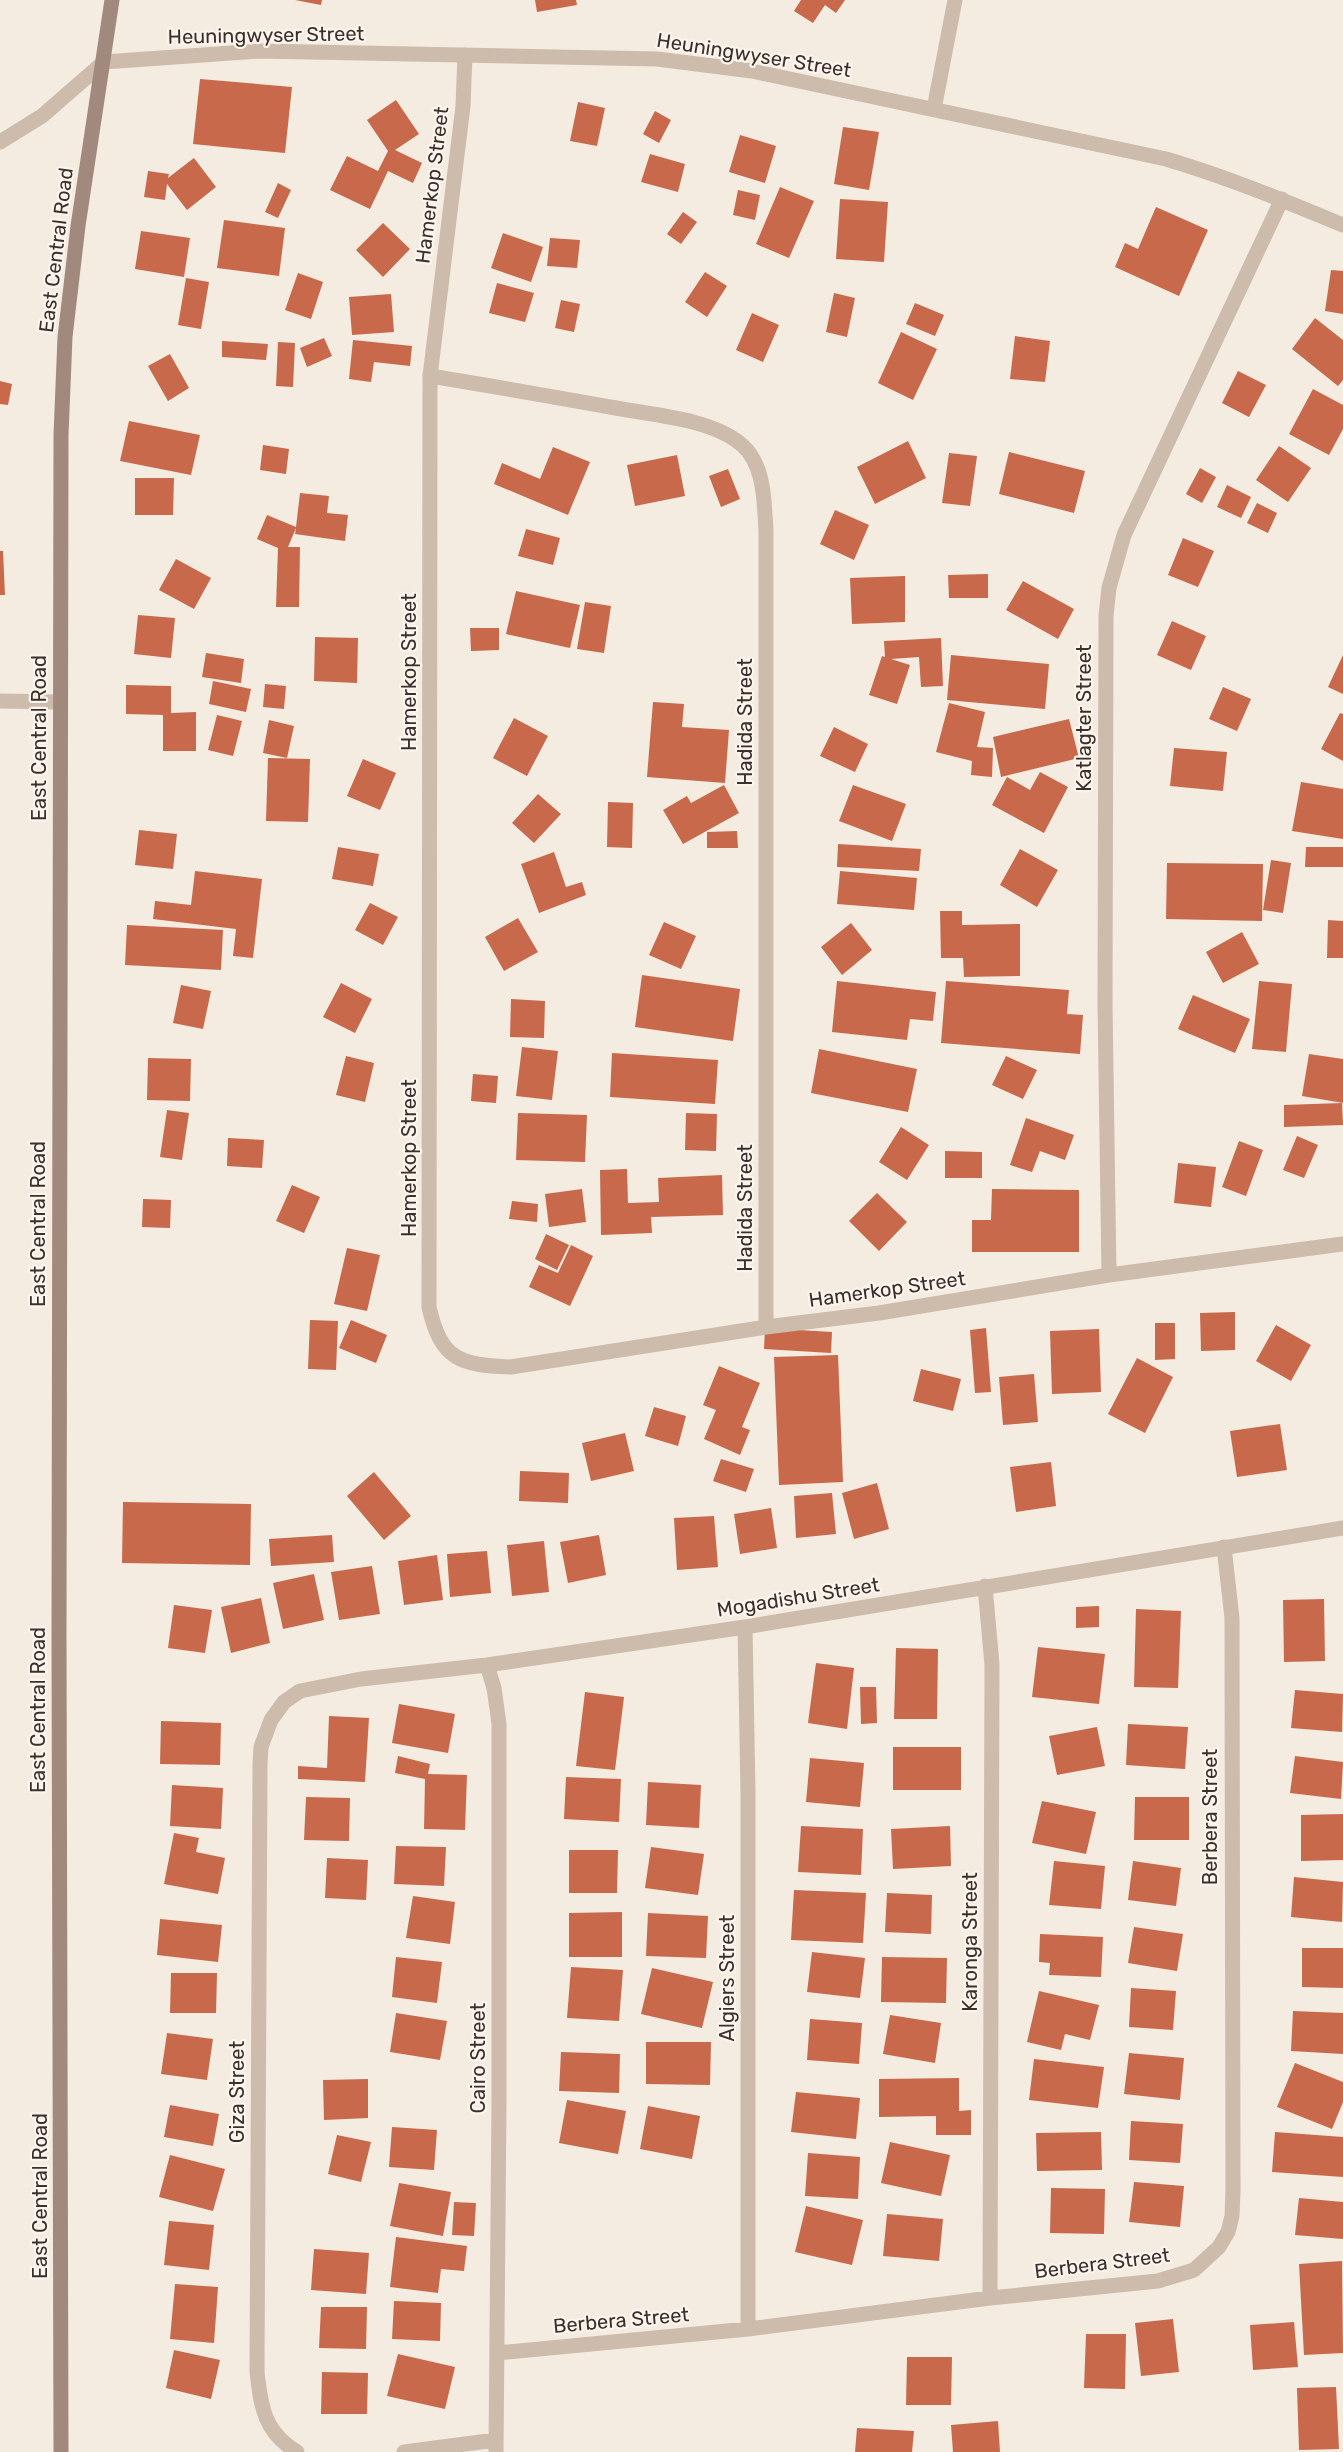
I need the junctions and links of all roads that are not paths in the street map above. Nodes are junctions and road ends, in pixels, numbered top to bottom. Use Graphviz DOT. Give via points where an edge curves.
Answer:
graph roads {
  1 [pos="112,0"];
  2 [pos="955,0"];
  3 [pos="465,55"];
  4 [pos="104,62"];
  5 [pos="934,109"];
  6 [pos="0,142"];
  7 [pos="1282,200"];
  8 [pos="1343,225"];
  9 [pos="430,376"];
  10 [pos="0,701"];
  11 [pos="60,702"];
  12 [pos="1343,1244"];
  13 [pos="1108,1275"];
  14 [pos="766,1327"];
  15 [pos="1343,1528"];
  16 [pos="1224,1547"];
  17 [pos="985,1586"];
  18 [pos="745,1628"];
  19 [pos="488,1665"];
  20 [pos="272,1720"];
  21 [pos="990,2298"];
  22 [pos="748,2330"];
  23 [pos="497,2353"];
  24 [pos="496,2446"];
  25 [pos="61,2452"];
  26 [pos="297,2452"];
  27 [pos="404,2452"];
  1 -- 4 [label="street, East Central Road"];
  2 -- 5 [label="street"];
  3 -- 4 [label="street, Heuningwyser Street" via="260,51"];
  3 -- 5 [label="street, Heuningwyser Street" via="657,59 752,71"];
  3 -- 9 [label="street, Hamerkop Street"];
  4 -- 6 [label="street" via="42,116"];
  4 -- 11 [label="street, East Central Road" via="65,337"];
  5 -- 7 [label="street, Heuningwyser Street" via="1167,159"];
  7 -- 8 [label="street, Heuningwyser Street"];
  7 -- 13 [label="street, Katlagter Street" via="1124,535 1108,588 1104,795"];
  9 -- 14 [label="street, Hadida Street" via="711,428 743,446 759,473 766,531"];
  9 -- 14 [label="street, Hamerkop Street" via="429,1307 434,1328 450,1354 477,1366 510,1367"];
  10 -- 11 [label="street"];
  11 -- 25 [label="street, East Central Road"];
  12 -- 13 [label="street, Hamerkop Street"];
  13 -- 14 [label="street, Hamerkop Street" via="879,1313"];
  15 -- 16 [label="street, Mogadishu Street"];
  16 -- 17 [label="street, Mogadishu Street"];
  16 -- 21 [label="street, Berbera Street" via="1232,1618 1233,2191 1228,2232 1210,2258 1177,2276"];
  17 -- 18 [label="street, Mogadishu Street"];
  17 -- 21 [label="street, Karonga Street" via="992,1665"];
  18 -- 19 [label="street, Mogadishu Street"];
  18 -- 22 [label="street, Algiers Street"];
  19 -- 20 [label="street, Mogadishu Street" via="361,1679 300,1691 284,1702"];
  19 -- 23 [label="street, Cairo Street" via="499,1724"];
  20 -- 26 [label="street, Giza Street" via="261,1747 260,1764 257,2372 263,2412 277,2436"];
  21 -- 22 [label="street, Berbera Street"];
  22 -- 23 [label="street, Berbera Street"];
  23 -- 24 [label="street, Cairo Street"];
  24 -- 27 [label="street"];
}
